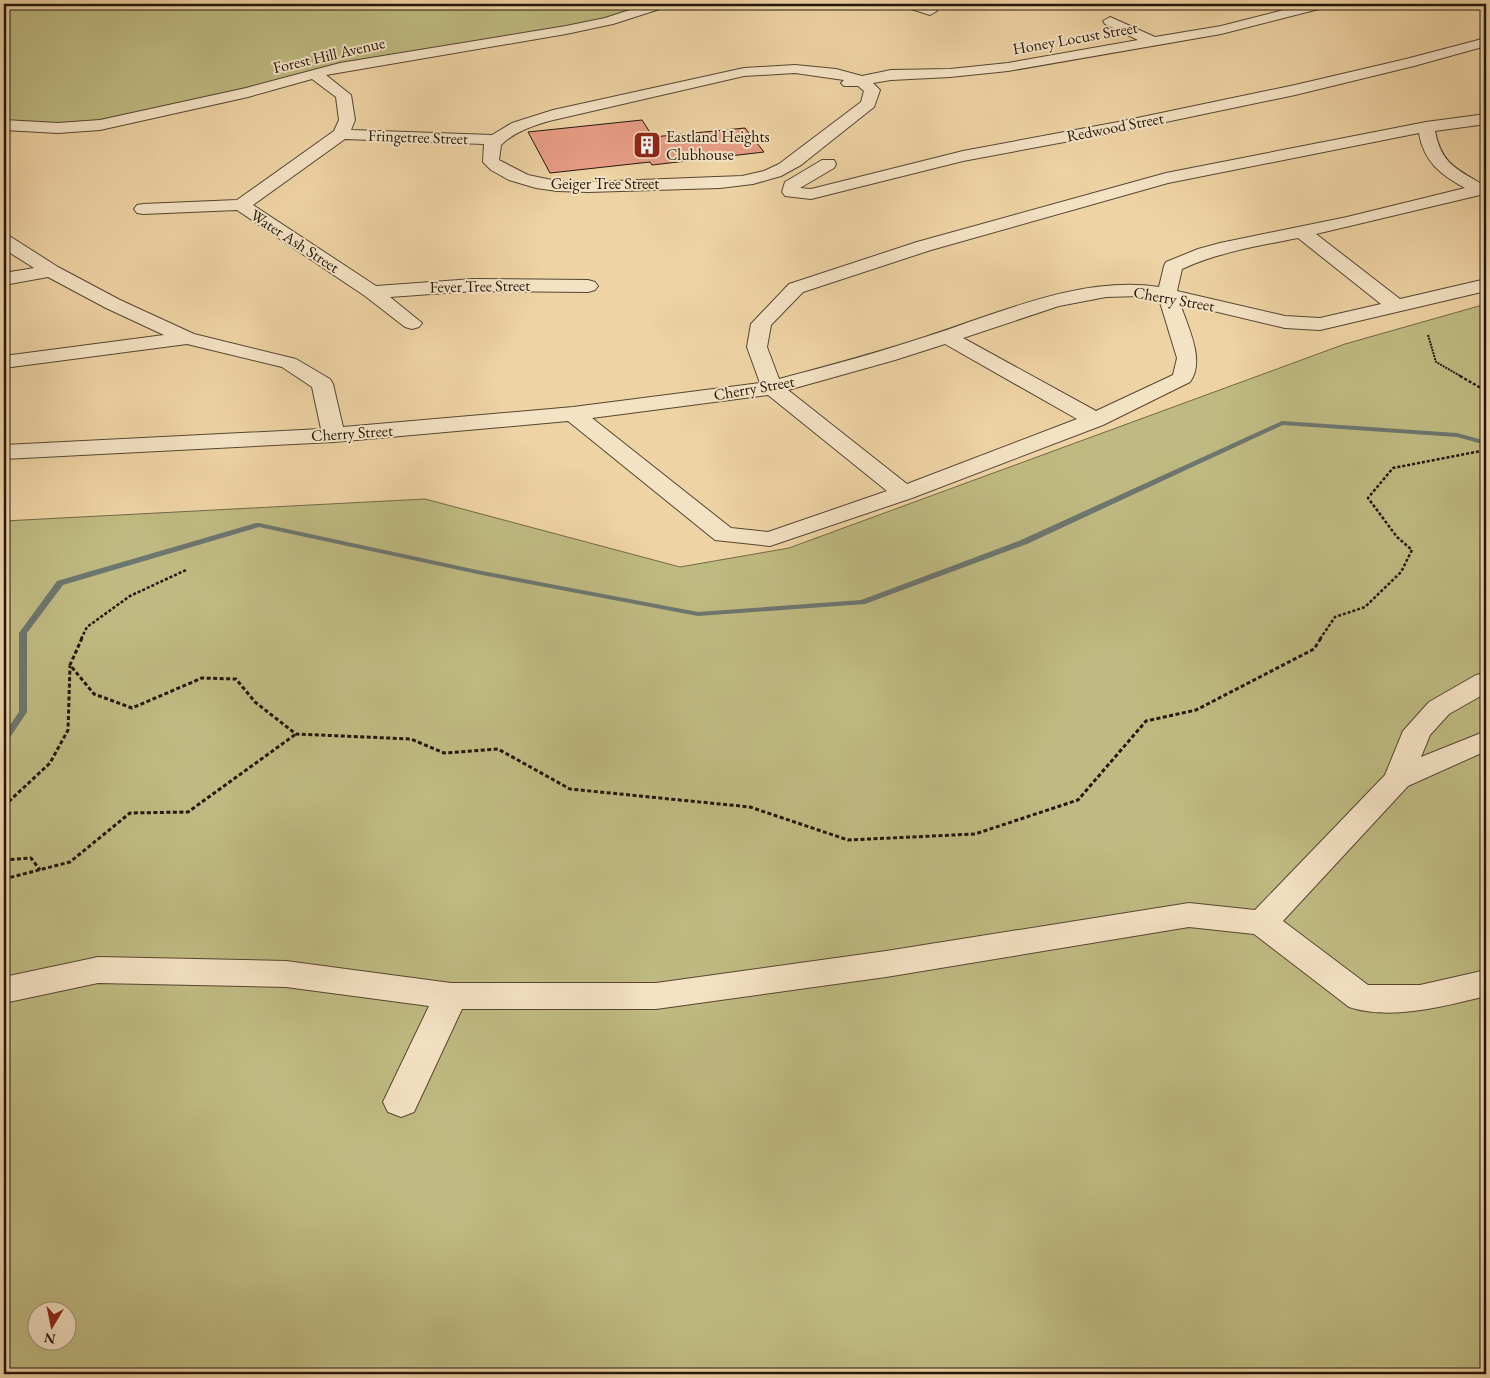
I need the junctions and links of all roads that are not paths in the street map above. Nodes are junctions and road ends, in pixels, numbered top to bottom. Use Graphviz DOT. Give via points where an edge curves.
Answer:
graph roads {
  1 [pos="660,4"];
  2 [pos="910,4"];
  3 [pos="1272,4"];
  4 [pos="1322,4"];
  5 [pos="930,11"];
  6 [pos="1292,11"];
  7 [pos="1110,21"];
  8 [pos="1153,42"];
  9 [pos="1486,42"];
  10 [pos="781,53"];
  11 [pos="779,70"];
  12 [pos="315,74"];
  13 [pos="861,80"];
  14 [pos="1486,119"];
  15 [pos="4,125"];
  16 [pos="1426,127"];
  17 [pos="341,134"];
  18 [pos="495,140"];
  19 [pos="828,164"];
  20 [pos="1484,190"];
  21 [pos="242,205"];
  22 [pos="143,209"];
  23 [pos="1302,232"];
  24 [pos="4,241"];
  25 [pos="51,271"];
  26 [pos="4,279"];
  27 [pos="1486,285"];
  28 [pos="588,286"];
  29 [pos="372,292"];
  30 [pos="1167,294"];
  31 [pos="1396,306"];
  32 [pos="412,323"];
  33 [pos="944,336"];
  34 [pos="187,338"];
  35 [pos="4,362"];
  36 [pos="772,388"];
  37 [pos="573,414"];
  38 [pos="1095,420"];
  39 [pos="334,435"];
  40 [pos="4,452"];
  41 [pos="904,493"];
  42 [pos="1486,681"];
  43 [pos="1486,740"];
  44 [pos="1398,778"];
  45 [pos="1262,922"];
  46 [pos="1486,983"];
  47 [pos="4,990"];
  48 [pos="451,996"];
  49 [pos="401,1102"];
  1 -- 12 [label="street, Forest Hill Avenue" via="608,21 566,30 340,67"];
  2 -- 5 [label="street"];
  3 -- 6 [label="street"];
  4 -- 6 [label="street, Honey Locust Street"];
  6 -- 8 [label="street, Honey Locust Street" via="1221,30"];
  7 -- 8 [label="street"];
  8 -- 13 [label="street, Honey Locust Street" via="1008,67"];
  9 -- 19 [label="street, Redwood Street" via="1295,90 963,156 811,194 790,192 791,186"];
  10 -- 11 [label="street"];
  11 -- 13 [label="street, Honey Locust Street" via="778,76 805,84 834,85"];
  11 -- 18 [label="street" via="744,72 559,113 516,128"];
  12 -- 15 [label="street, Forest Hill Avenue" via="100,125 58,128"];
  12 -- 17 [label="street" via="343,95 347,120"];
  13 -- 18 [label="street, Geiger Tree Street" via="872,90 868,104 785,169 752,179 573,186 545,184 504,172 491,162 489,153"];
  14 -- 16 [label="street"];
  16 -- 20 [label="street" via="1428,145 1440,167"];
  16 -- 36 [label="street" via="1166,178 924,246 796,288 761,324 757,347"];
  17 -- 18 [label="street, Fringetree Street"];
  17 -- 21 [label="street, Water Ash Street"];
  20 -- 23 [label="street"];
  21 -- 22 [label="street"];
  21 -- 29 [label="street, Water Ash Street"];
  23 -- 30 [label="street" via="1241,242 1192,256 1173,266"];
  23 -- 31 [label="street"];
  24 -- 25 [label="street"];
  25 -- 26 [label="street"];
  25 -- 34 [label="street"];
  27 -- 31 [label="street, Cherry Street"];
  28 -- 29 [label="street, Fever Tree Street" via="473,285"];
  29 -- 32 [label="street, Water Ash Street"];
  30 -- 31 [label="street, Cherry Street" via="1285,322 1320,324"];
  30 -- 33 [label="street, Cherry Street" via="1140,290 1106,291 1055,301"];
  30 -- 38 [label="street" via="1187,358 1184,378"];
  33 -- 36 [label="street, Cherry Street" via="888,356"];
  33 -- 38 [label="street"];
  34 -- 35 [label="street"];
  34 -- 39 [label="street" via="289,363 322,384"];
  36 -- 37 [label="street, Cherry Street"];
  36 -- 41 [label="street"];
  37 -- 39 [label="street, Cherry Street"];
  37 -- 41 [label="street" via="724,535 770,539"];
  38 -- 41 [label="street"];
  39 -- 40 [label="street, Cherry Street"];
  42 -- 44 [label="street" via="1439,708 1417,731"];
  43 -- 44 [label="street"];
  44 -- 45 [label="street"];
  45 -- 46 [label="street" via="1361,998 1420,998"];
  45 -- 48 [label="street" via="1189,915 886,964 656,996"];
  47 -- 48 [label="street" via="98,970 286,974"];
  48 -- 49 [label="street"];
}
